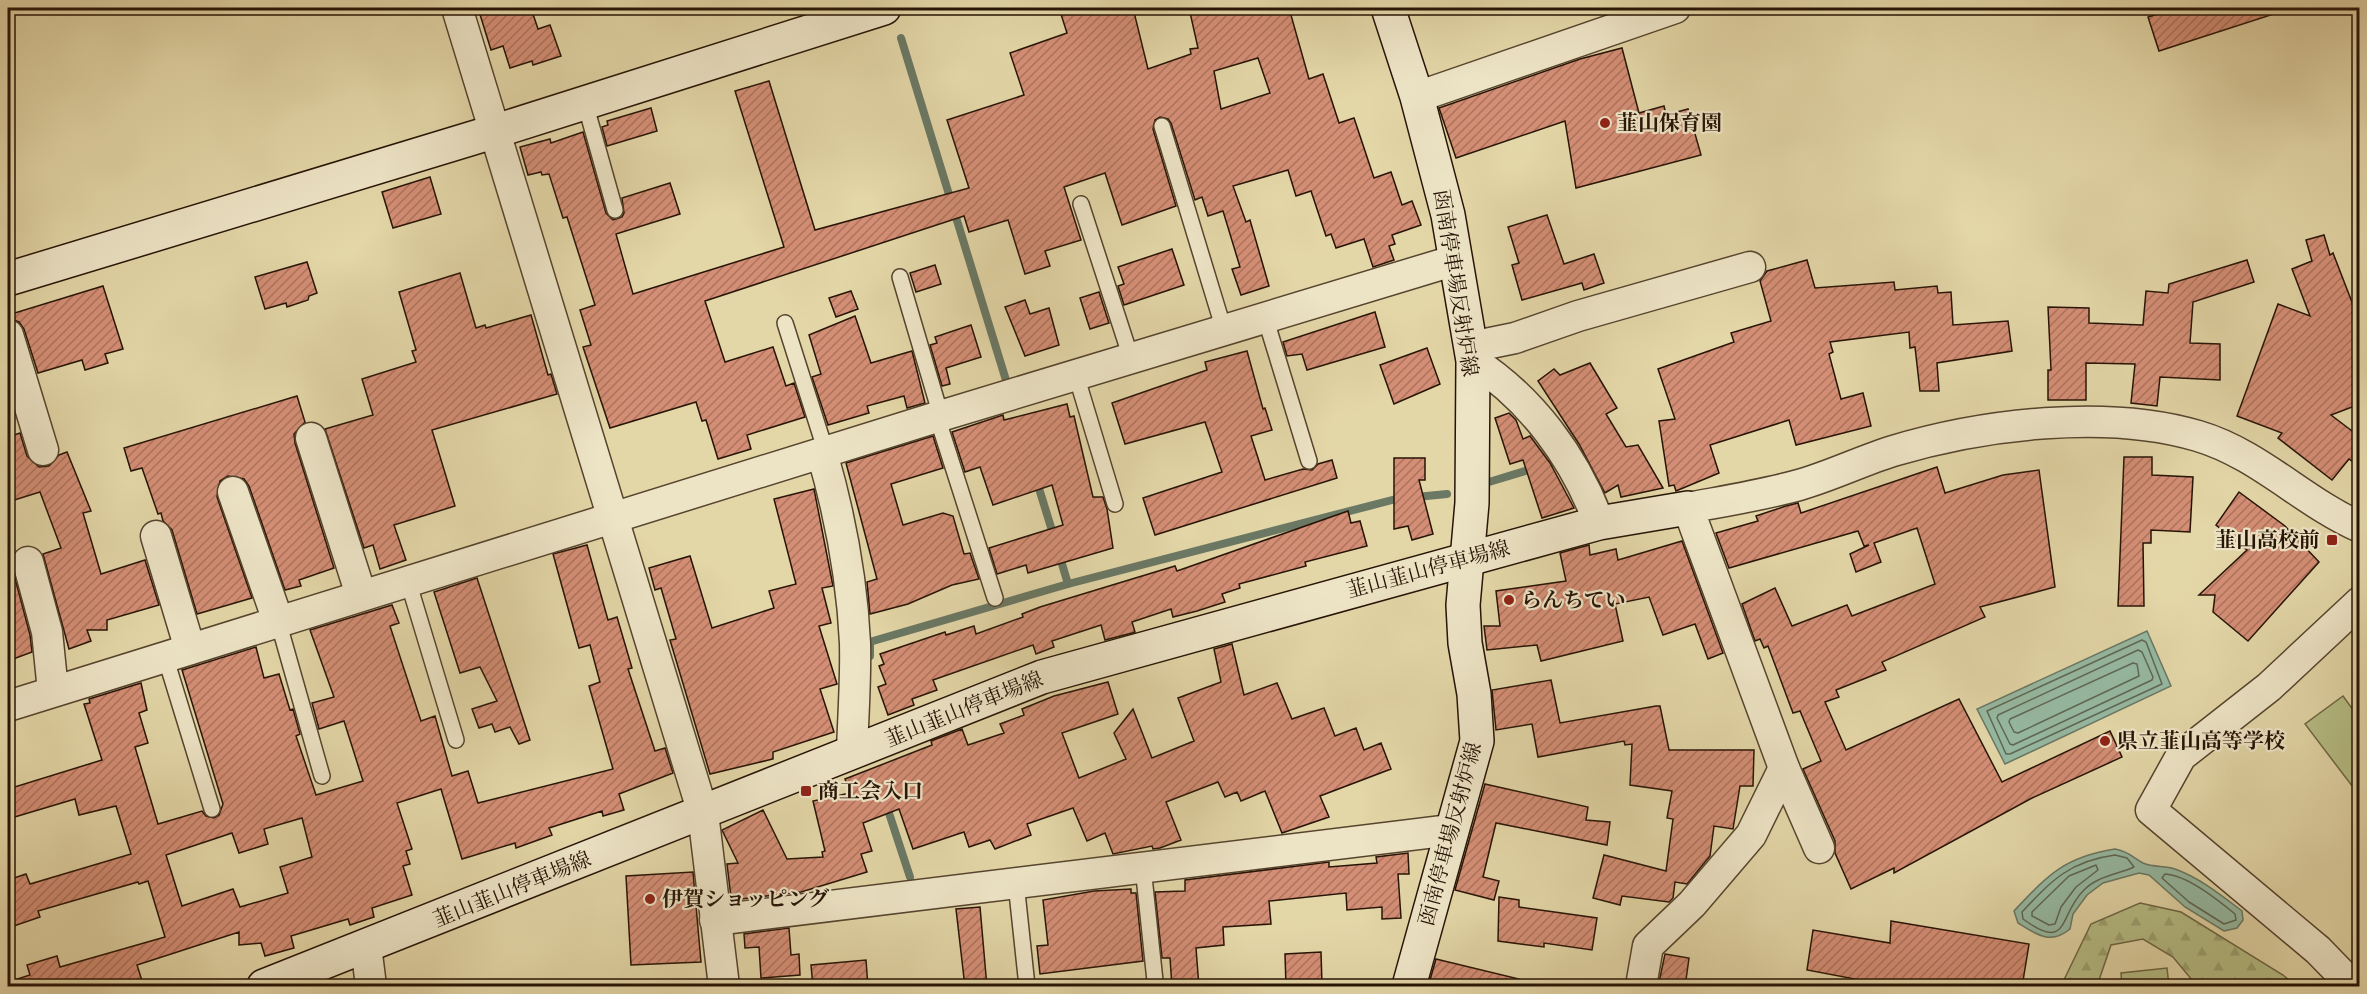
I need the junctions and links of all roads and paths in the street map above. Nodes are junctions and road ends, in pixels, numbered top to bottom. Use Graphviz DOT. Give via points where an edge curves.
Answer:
graph roads {
  1 [pos="458,8"];
  2 [pos="884,8"];
  3 [pos="1388,8"];
  4 [pos="1674,8"];
  5 [pos="1417,97"];
  6 [pos="585,103"];
  7 [pos="1162,126"];
  8 [pos="496,131"];
  9 [pos="1081,204"];
  10 [pos="615,210"];
  11 [pos="1456,260"];
  12 [pos="1750,267"];
  13 [pos="900,277"];
  14 [pos="8,279"];
  15 [pos="1265,317"];
  16 [pos="784,323"];
  17 [pos="1224,330"];
  18 [pos="8,335"];
  19 [pos="1472,354"];
  20 [pos="1131,358"];
  21 [pos="1076,375"];
  22 [pos="939,416"];
  23 [pos="311,438"];
  24 [pos="43,450"];
  25 [pos="824,452"];
  26 [pos="1308,461"];
  27 [pos="234,492"];
  28 [pos="1115,504"];
  29 [pos="1688,508"];
  30 [pos="614,517"];
  31 [pos="1599,523"];
  32 [pos="2359,528"];
  33 [pos="156,536"];
  34 [pos="1467,558"];
  35 [pos="28,562"];
  36 [pos="408,581"];
  37 [pos="361,596"];
  38 [pos="995,598"];
  39 [pos="2360,602"];
  40 [pos="278,621"];
  41 [pos="178,652"];
  42 [pos="53,692"];
  43 [pos="8,706"];
  44 [pos="456,740"];
  45 [pos="852,753"];
  46 [pos="1784,768"];
  47 [pos="322,776"];
  48 [pos="212,808"];
  49 [pos="703,813"];
  50 [pos="1451,830"];
  51 [pos="1819,848"];
  52 [pos="1143,867"];
  53 [pos="1016,883"];
  54 [pos="716,920"];
  55 [pos="366,946"];
  56 [pos="1155,981"];
  57 [pos="264,987"];
  58 [pos="371,987"];
  59 [pos="724,987"];
  60 [pos="1027,987"];
  61 [pos="1409,987"];
  62 [pos="1641,987"];
  63 [pos="2353,987"];
  1 -- 8 [label="street"];
  2 -- 6 [label="main road"];
  3 -- 5 [label="main road, 函南停車場反射炉線"];
  4 -- 5 [label="street"];
  5 -- 11 [label="main road, 函南停車場反射炉線"];
  6 -- 8 [label="main road"];
  6 -- 10 [label="lane"];
  7 -- 17 [label="lane"];
  8 -- 14 [label="main road"];
  8 -- 30 [label="street"];
  9 -- 20 [label="lane"];
  11 -- 15 [label="street"];
  11 -- 19 [label="main road, 函南停車場反射炉線"];
  12 -- 19 [label="street" via="1578,316"];
  13 -- 22 [label="lane"];
  15 -- 17 [label="street"];
  15 -- 26 [label="lane"];
  16 -- 25 [label="lane"];
  17 -- 20 [label="street"];
  18 -- 24 [label="street"];
  19 -- 31 [label="street" via="1501,379 1560,445 1587,492"];
  19 -- 34 [label="main road, 函南停車場反射炉線" via="1472,503"];
  20 -- 21 [label="street"];
  21 -- 22 [label="street"];
  21 -- 28 [label="lane"];
  22 -- 25 [label="street"];
  22 -- 38 [label="lane"];
  23 -- 37 [label="street"];
  25 -- 30 [label="street"];
  25 -- 45 [label="street" via="851,590 855,680"];
  27 -- 40 [label="street"];
  29 -- 31 [label="main road, 韮山韮山停車場線"];
  29 -- 32 [label="street" via="1795,486 1955,434 2091,422 2144,424 2199,436 2245,455"];
  29 -- 46 [label="street"];
  30 -- 36 [label="street"];
  30 -- 49 [label="street"];
  31 -- 34 [label="main road, 韮山韮山停車場線"];
  33 -- 41 [label="street"];
  34 -- 45 [label="main road, 韮山韮山停車場線" via="1042,677"];
  34 -- 50 [label="main road, 函南停車場反射炉線" via="1465,643 1477,741"];
  35 -- 42 [label="street" via="47,632"];
  36 -- 37 [label="street"];
  36 -- 44 [label="lane"];
  37 -- 40 [label="street"];
  39 -- 63 [label="street" via="2269,687 2181,756 2151,810 2319,950"];
  40 -- 41 [label="street"];
  40 -- 47 [label="lane"];
  41 -- 42 [label="street"];
  41 -- 48 [label="lane"];
  42 -- 43 [label="street"];
  45 -- 49 [label="main road, 韮山韮山停車場線"];
  46 -- 51 [label="street"];
  46 -- 62 [label="street" via="1751,834 1692,904 1648,946"];
  49 -- 54 [label="street"];
  49 -- 55 [label="main road, 韮山韮山停車場線"];
  50 -- 52 [label="street"];
  50 -- 61 [label="main road, 函南停車場反射炉線"];
  52 -- 53 [label="street"];
  52 -- 56 [label="lane"];
  53 -- 54 [label="street"];
  53 -- 60 [label="lane"];
  54 -- 59 [label="street"];
  55 -- 57 [label="main road, 韮山韮山停車場線"];
  55 -- 58 [label="street"];
}
